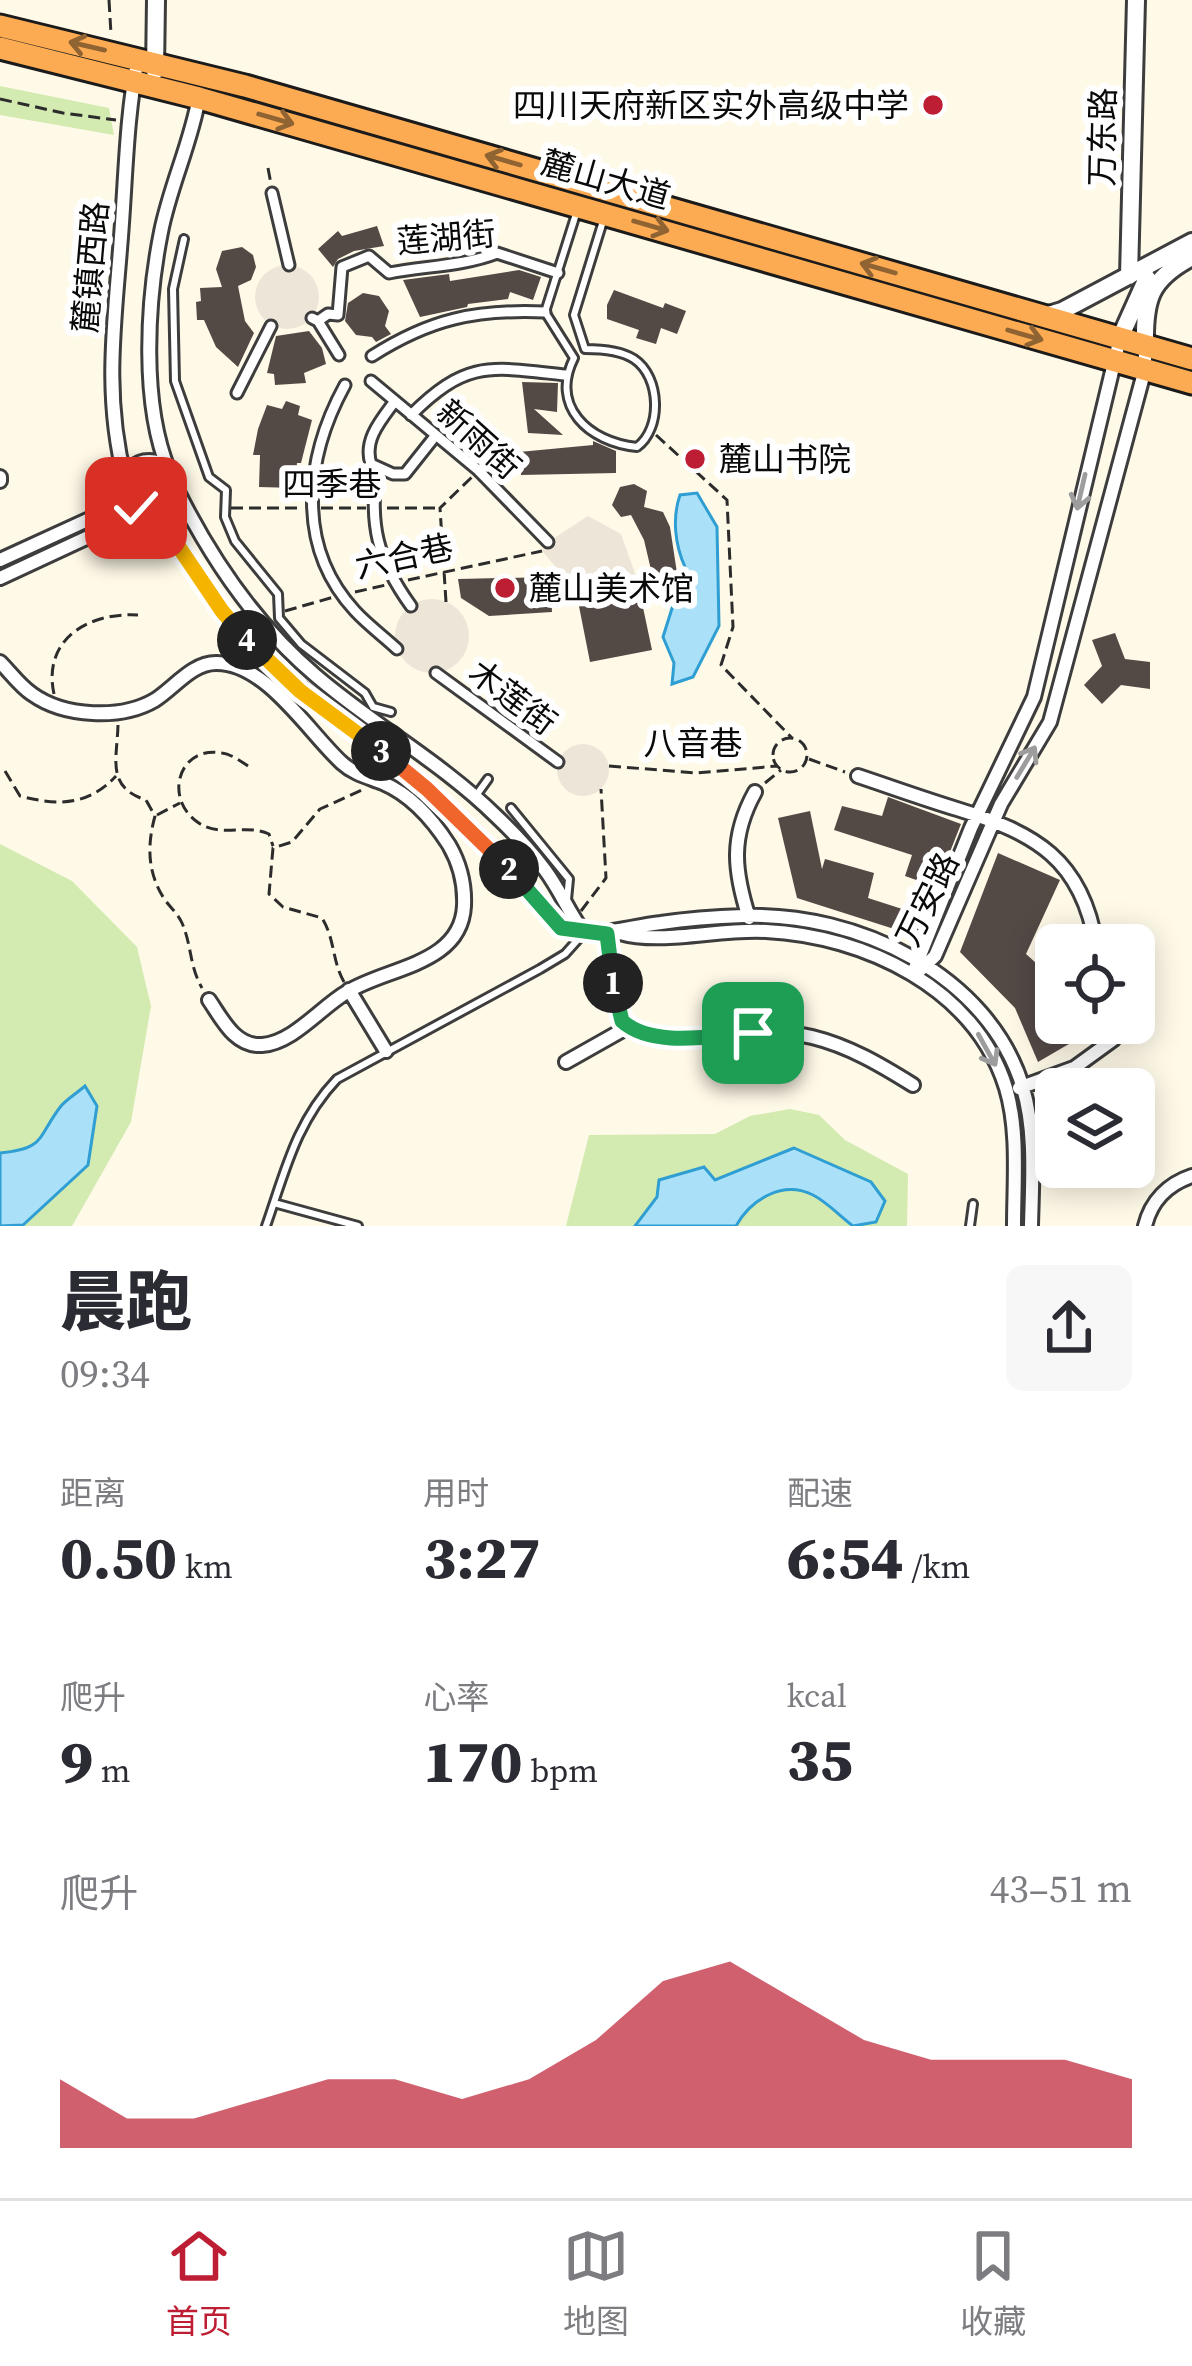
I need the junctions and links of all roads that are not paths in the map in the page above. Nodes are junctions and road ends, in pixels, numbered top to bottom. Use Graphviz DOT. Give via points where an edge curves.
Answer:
graph roads {
  1 [pos="156,0"];
  2 [pos="1136,0"];
  3 [pos="0,26"];
  4 [pos="0,48"];
  5 [pos="136,58"];
  6 [pos="144,86"];
  7 [pos="199,87"];
  8 [pos="272,193"];
  9 [pos="579,205"];
  10 [pos="606,213"];
  11 [pos="184,238"];
  12 [pos="1192,242"];
  13 [pos="1192,257"];
  14 [pos="1162,258"];
  15 [pos="289,265"];
  16 [pos="557,272"];
  17 [pos="1129,276"];
  18 [pos="544,312"];
  19 [pos="1045,316"];
  20 [pos="271,326"];
  21 [pos="1120,338"];
  22 [pos="1145,345"];
  23 [pos="339,355"];
  24 [pos="372,356"];
  25 [pos="1192,359"];
  26 [pos="1113,360"];
  27 [pos="1145,369"];
  28 [pos="565,375"];
  29 [pos="370,381"];
  30 [pos="1192,383"];
  31 [pos="345,386"];
  32 [pos="237,393"];
  33 [pos="395,401"];
  34 [pos="411,415"];
  35 [pos="436,435"];
  36 [pos="377,468"];
  37 [pos="171,478"];
  38 [pos="125,483"];
  39 [pos="144,511"];
  40 [pos="545,547"];
  41 [pos="0,560"];
  42 [pos="0,578"];
  43 [pos="411,606"];
  44 [pos="397,649"];
  45 [pos="0,662"];
  46 [pos="436,673"];
  47 [pos="391,712"];
  48 [pos="558,762"];
  49 [pos="858,776"];
  50 [pos="488,779"];
  51 [pos="754,792"];
  52 [pos="475,797"];
  53 [pos="511,808"];
  54 [pos="978,815"];
  55 [pos="994,821"];
  56 [pos="566,904"];
  57 [pos="749,916"];
  58 [pos="1091,924"];
  59 [pos="753,931"];
  60 [pos="584,932"];
  61 [pos="613,934"];
  62 [pos="922,963"];
  63 [pos="915,975"];
  64 [pos="349,990"];
  65 [pos="209,1000"];
  66 [pos="628,1027"];
  67 [pos="1108,1044"];
  68 [pos="386,1051"];
  69 [pos="566,1063"];
  70 [pos="913,1084"];
  71 [pos="1023,1087"];
  72 [pos="1006,1090"];
  73 [pos="1192,1176"];
  74 [pos="274,1203"];
  75 [pos="973,1204"];
  76 [pos="266,1226"];
  77 [pos="358,1226"];
  78 [pos="970,1226"];
  79 [pos="1014,1226"];
  80 [pos="1031,1226"];
  81 [pos="1145,1226"];
  1 -- 5 [label="street"];
  2 -- 17 [label="street, 万东路"];
  5 -- 3 [label="highway, 麓山大道, one-way"];
  4 -- 6 [label="highway, 麓山大道"];
  5 -- 6 [label="street"];
  5 -- 7 [label="highway, 麓山大道"];
  6 -- 7 [label="highway, 麓山大道"];
  6 -- 38 [label="street, 麓镇西路" via="126,122 110,333"];
  7 -- 9 [label="highway, 麓山大道, one-way"];
  19 -- 7 [label="highway, 麓山大道, one-way" via="267,92"];
  7 -- 37 [label="street" via="154,287 151,383"];
  8 -- 15 [label="street"];
  9 -- 10 [label="highway, 麓山大道"];
  9 -- 16 [label="lane"];
  10 -- 26 [label="highway, 麓山大道, one-way"];
  10 -- 28 [label="lane" via="574,315 585,349 635,360 653,381 650,437 637,447 622,445 579,421 566,401"];
  11 -- 47 [label="lane" via="173,289 175,381 209,477 226,490 235,541 278,594 278,613 301,644 373,706"];
  12 -- 14 [label="street"];
  13 -- 22 [label="street" via="1150,294"];
  14 -- 17 [label="street"];
  14 -- 21 [label="street"];
  16 -- 18 [label="lane"];
  16 -- 23 [label="street, 莲湖街" via="497,253 389,273 369,256 342,268 338,315 315,320"];
  17 -- 19 [label="street"];
  18 -- 24 [label="street" via="449,318"];
  18 -- 28 [label="lane" via="574,358"];
  19 -- 21 [label="highway, 麓山大道"];
  20 -- 32 [label="street"];
  21 -- 22 [label="highway, 麓山大道"];
  21 -- 26 [label="street, 万安路"];
  22 -- 25 [label="highway, 麓山大道"];
  22 -- 27 [label="street, 万安路"];
  26 -- 27 [label="highway, 麓山大道"];
  26 -- 54 [label="street, 万安路, one-way" via="1034,697"];
  27 -- 30 [label="highway, 麓山大道"];
  55 -- 27 [label="street, 万安路, one-way" via="1050,722"];
  28 -- 34 [label="street" via="470,371 441,385"];
  29 -- 33 [label="street, 新雨街"];
  31 -- 44 [label="street" via="316,456 311,508 319,548 343,594"];
  33 -- 34 [label="street, 新雨街"];
  33 -- 36 [label="street" via="367,452"];
  34 -- 35 [label="street, 新雨街"];
  35 -- 36 [label="street" via="405,474"];
  35 -- 40 [label="street, 新雨街"];
  36 -- 43 [label="street" via="376,539"];
  37 -- 38 [label="street" via="158,463 144,462"];
  37 -- 39 [label="street" via="166,505"];
  37 -- 52 [label="street" via="245,603 279,641"];
  38 -- 39 [label="street" via="130,503"];
  38 -- 41 [label="street" via="118,506"];
  39 -- 42 [label="street"];
  39 -- 60 [label="street" via="164,525 263,657 427,789 550,920"];
  45 -- 64 [label="street" via="57,707 118,711 150,703 196,667 244,669 294,709 342,764 403,793 449,846 462,875 464,920 431,957"];
  46 -- 48 [label="street, 木莲街"];
  49 -- 54 [label="street"];
  50 -- 52 [label="lane"];
  51 -- 57 [label="street" via="734,851"];
  52 -- 56 [label="street"];
  53 -- 56 [label="lane" via="569,879"];
  54 -- 55 [label="street"];
  54 -- 62 [label="street, 万安路"];
  55 -- 58 [label="street" via="1064,864"];
  55 -- 62 [label="street, 万安路"];
  56 -- 60 [label="street"];
  57 -- 59 [label="street"];
  57 -- 61 [label="street"];
  57 -- 62 [label="street" via="845,931"];
  59 -- 61 [label="street"];
  59 -- 63 [label="street" via="838,943"];
  60 -- 61 [label="street"];
  60 -- 68 [label="lane" via="552,962"];
  61 -- 66 [label="street" via="618,1010"];
  62 -- 63 [label="street, 万安路"];
  62 -- 71 [label="street" via="997,1030"];
  63 -- 72 [label="street, one-way" via="981,1036"];
  64 -- 65 [label="street" via="261,1046 233,1035"];
  64 -- 68 [label="street"];
  66 -- 69 [label="street"];
  66 -- 70 [label="street" via="650,1035 813,1037"];
  67 -- 71 [label="street"];
  68 -- 74 [label="lane" via="319,1098 292,1144"];
  71 -- 72 [label="street"];
  71 -- 80 [label="street"];
  72 -- 79 [label="street"];
  73 -- 81 [label="street" via="1155,1201"];
  74 -- 76 [label="lane"];
  74 -- 77 [label="lane"];
  75 -- 78 [label="lane"];
}
